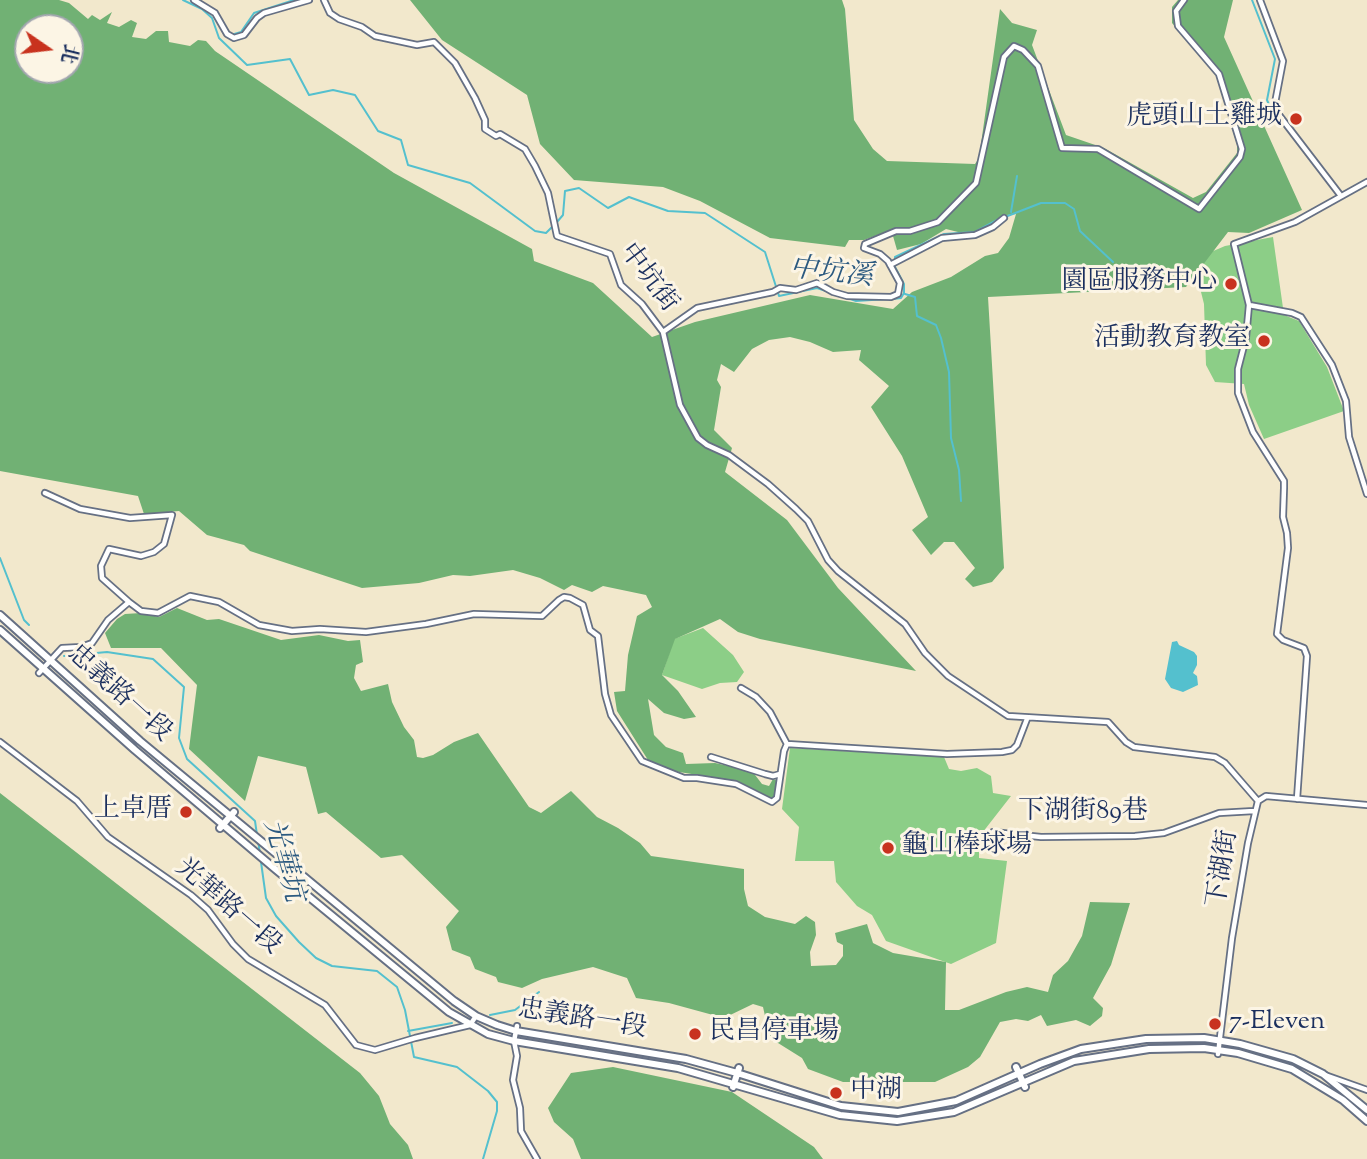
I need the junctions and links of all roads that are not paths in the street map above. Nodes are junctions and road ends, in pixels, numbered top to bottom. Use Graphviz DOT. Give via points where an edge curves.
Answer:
graph roads {
  1 [pos="194,0"];
  2 [pos="309,0"];
  3 [pos="324,0"];
  4 [pos="1184,0"];
  5 [pos="1260,0"];
  6 [pos="1367,182"];
  7 [pos="1341,196"];
  8 [pos="1003,219"];
  9 [pos="894,263"];
  10 [pos="1249,304"];
  11 [pos="663,332"];
  12 [pos="45,493"];
  13 [pos="1367,494"];
  14 [pos="129,602"];
  15 [pos="0,615"];
  16 [pos="0,630"];
  17 [pos="50,660"];
  18 [pos="41,671"];
  19 [pos="741,688"];
  20 [pos="1027,719"];
  21 [pos="0,741"];
  22 [pos="787,744"];
  23 [pos="710,757"];
  24 [pos="780,774"];
  25 [pos="1297,799"];
  26 [pos="1258,802"];
  27 [pos="1367,805"];
  28 [pos="1254,811"];
  29 [pos="232,815"];
  30 [pos="222,827"];
  31 [pos="993,832"];
  32 [pos="476,1016"];
  33 [pos="470,1025"];
  34 [pos="516,1028"];
  35 [pos="1220,1040"];
  36 [pos="514,1041"];
  37 [pos="1218,1052"];
  38 [pos="738,1070"];
  39 [pos="1018,1070"];
  40 [pos="1323,1074"];
  41 [pos="734,1084"];
  42 [pos="1024,1084"];
  43 [pos="1367,1090"];
  44 [pos="1367,1110"];
  45 [pos="1367,1122"];
  46 [pos="537,1159"];
  1 -- 2 [label="street" via="215,13 234,38 244,35 264,13"];
  3 -- 11 [label="street, 中坑街" via="330,13 374,36 417,45 434,42 455,63 475,98 485,129 525,149 548,193 557,236 610,254 621,285"];
  4 -- 9 [label="street" via="1176,11 1178,26 1220,74 1242,149 1199,209 1098,149 1062,148 1038,66 1014,46 1004,57 976,183 938,222 896,231 865,244 864,248"];
  5 -- 7 [label="street" via="1283,61 1275,103 1279,115"];
  6 -- 7 [label="street"];
  7 -- 10 [label="street" via="1295,222 1234,243"];
  8 -- 9 [label="street" via="975,235 942,238"];
  9 -- 11 [label="street" via="900,283 891,297 847,296 817,282 796,290 780,288 697,307"];
  10 -- 13 [label="street" via="1301,317 1332,365 1346,401 1349,437"];
  10 -- 25 [label="street" via="1238,393 1253,432 1284,481 1288,548 1277,634 1304,648 1307,656"];
  11 -- 20 [label="street, 中坑街" via="680,405 698,438 768,484 808,522 828,560 905,624 948,676 1008,716"];
  12 -- 14 [label="street" via="80,509 131,518 172,515 164,544 153,552 141,556 109,549 103,559 102,578"];
  14 -- 17 [label="street" via="108,620 92,643 62,648"];
  14 -- 24 [label="street" via="141,611 158,612 190,596 219,602 259,625 292,631 373,632 474,614 542,616 564,597 578,600 590,630 598,636 611,715 642,761 684,778 736,784 772,802 777,798"];
  15 -- 17 [label="main road, 忠義路一段"];
  16 -- 18 [label="main road, 忠義路一段"];
  17 -- 18 [label="street"];
  17 -- 29 [label="main road, 忠義路一段"];
  18 -- 30 [label="main road, 忠義路一段"];
  19 -- 22 [label="street" via="770,712"];
  20 -- 22 [label="street" via="1017,746 1002,752 947,754"];
  20 -- 26 [label="street" via="1108,722 1134,747 1215,757"];
  21 -- 33 [label="street, 光華路一段" via="77,801 108,837 191,895 248,959 325,1005 356,1045 375,1050"];
  22 -- 24 [label="street"];
  23 -- 24 [label="street" via="773,776"];
  25 -- 26 [label="street, 下湖街" via="1266,796"];
  25 -- 27 [label="street, 下湖街"];
  26 -- 28 [label="street, 下湖街"];
  28 -- 31 [label="street, 下湖街89巷" via="1219,813 1164,832 1135,836 1041,837"];
  28 -- 35 [label="street, 下湖街"];
  29 -- 30 [label="main road"];
  29 -- 32 [label="main road, 忠義路一段"];
  30 -- 33 [label="main road, 忠義路一段" via="449,1013"];
  32 -- 33 [label="street"];
  32 -- 34 [label="main road, 忠義路一段"];
  33 -- 36 [label="main road, 忠義路一段"];
  34 -- 36 [label="street"];
  34 -- 38 [label="main road, 忠義路一段"];
  35 -- 37 [label="street, 下湖街"];
  35 -- 39 [label="main road, 忠義路一段" via="1125,1041 1081,1049"];
  35 -- 40 [label="main road, 忠義路一段" via="1285,1056"];
  36 -- 41 [label="main road, 忠義路一段" via="663,1065"];
  36 -- 46 [label="street" via="513,1080 521,1131"];
  37 -- 42 [label="main road, 忠義路一段" via="1168,1048 1102,1055 1060,1065"];
  37 -- 45 [label="main road, 忠義路一段" via="1283,1065 1314,1080"];
  38 -- 39 [label="main road, 忠義路一段" via="841,1107 898,1112 956,1101"];
  38 -- 41 [label="main road"];
  39 -- 42 [label="main road"];
  40 -- 43 [label="street"];
  40 -- 44 [label="main road, 忠義路一段"];
  41 -- 42 [label="main road, 忠義路一段" via="840,1115 897,1121 954,1112"];
}
